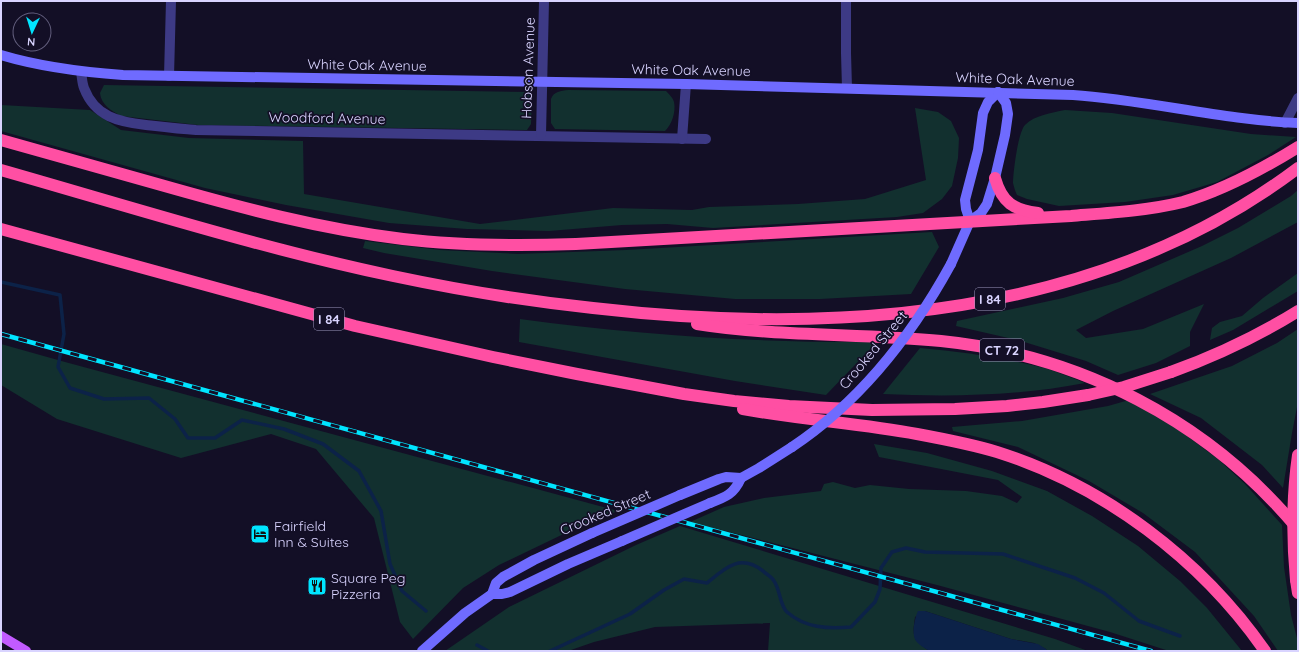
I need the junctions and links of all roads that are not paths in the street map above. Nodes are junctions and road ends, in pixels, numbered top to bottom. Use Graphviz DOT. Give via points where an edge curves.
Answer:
graph roads {
  1 [pos="171,1"];
  2 [pos="544,1"];
  3 [pos="846,1"];
  4 [pos="1,55"];
  5 [pos="81,72"];
  6 [pos="169,76"];
  7 [pos="542,81"];
  8 [pos="686,84"];
  9 [pos="847,88"];
  10 [pos="998,92"];
  11 [pos="1298,98"];
  12 [pos="1285,123"];
  13 [pos="1298,123"];
  14 [pos="540,135"];
  15 [pos="682,139"];
  16 [pos="706,139"];
  17 [pos="1,140"];
  18 [pos="1298,147"];
  19 [pos="1298,168"];
  20 [pos="1,170"];
  21 [pos="996,178"];
  22 [pos="1071,216"];
  23 [pos="970,221"];
  24 [pos="1,229"];
  25 [pos="1298,311"];
  26 [pos="653,314"];
  27 [pos="662,390"];
  28 [pos="1298,455"];
  29 [pos="741,478"];
  30 [pos="1298,529"];
  31 [pos="1298,593"];
  32 [pos="492,594"];
  33 [pos="1,636"];
  34 [pos="26,651"];
  35 [pos="422,651"];
  36 [pos="1265,651"];
  1 -- 6 [label="street"];
  2 -- 7 [label="street, Hobson Avenue"];
  3 -- 9 [label="street"];
  4 -- 5 [label="main road" via="46,67"];
  5 -- 6 [label="main road, White Oak Avenue" via="123,76"];
  5 -- 14 [label="street, Woodford Avenue" via="84,87 97,108 116,120 133,124 196,130"];
  6 -- 7 [label="main road, White Oak Avenue"];
  7 -- 8 [label="main road, White Oak Avenue"];
  7 -- 14 [label="street, Hobson Avenue"];
  8 -- 9 [label="main road, White Oak Avenue"];
  8 -- 15 [label="street"];
  9 -- 10 [label="main road, White Oak Avenue"];
  10 -- 12 [label="main road, White Oak Avenue" via="1104,97 1228,117"];
  10 -- 21 [label="main road, Crooked Street" via="1008,111"];
  10 -- 23 [label="main road" via="988,102 984,113 978,150 965,200"];
  11 -- 12 [label="street"];
  12 -- 13 [label="main road, White Oak Avenue"];
  14 -- 15 [label="street, Woodford Avenue"];
  15 -- 16 [label="street, Woodford Avenue"];
  17 -- 23 [label="highway" via="266,214 343,231 426,242 478,245 569,244"];
  18 -- 22 [label="highway" via="1232,184 1183,202"];
  19 -- 26 [label="highway, I 84" via="1244,205 1187,236 1117,266 1029,291 945,307 860,317 751,320"];
  20 -- 26 [label="highway, I 84" via="262,244 391,276 531,300"];
  21 -- 22 [label="highway" via="1003,197 1016,208"];
  21 -- 23 [label="main road, Crooked Street" via="985,209"];
  22 -- 23 [label="highway"];
  23 -- 29 [label="main road, Crooked Street, bridge" via="940,285 916,322 875,374 831,418 792,447"];
  24 -- 27 [label="highway, I 84" via="356,326 493,357"];
  25 -- 27 [label="highway, I 84, bridge" via="1235,345 1171,372 1124,387 1044,402 929,410 872,410 768,404"];
  26 -- 30 [label="highway, CT 72" via="690,323 738,330 958,343 1016,353 1067,368 1129,394 1199,436 1248,476"];
  27 -- 36 [label="highway" via="752,411 871,426 938,438 998,453 1047,472 1111,506 1171,549 1220,595"];
  28 -- 31 [label="highway, bridge" via="1293,509"];
  29 -- 32 [label="main road, Crooked Street, bridge" via="727,496 568,564 510,592"];
  29 -- 32 [label="main road, Crooked Street, bridge" via="719,479 592,532 503,577 496,583"];
  32 -- 35 [label="main road, Crooked Street" via="465,613"];
  33 -- 34 [label="main road"];
}
